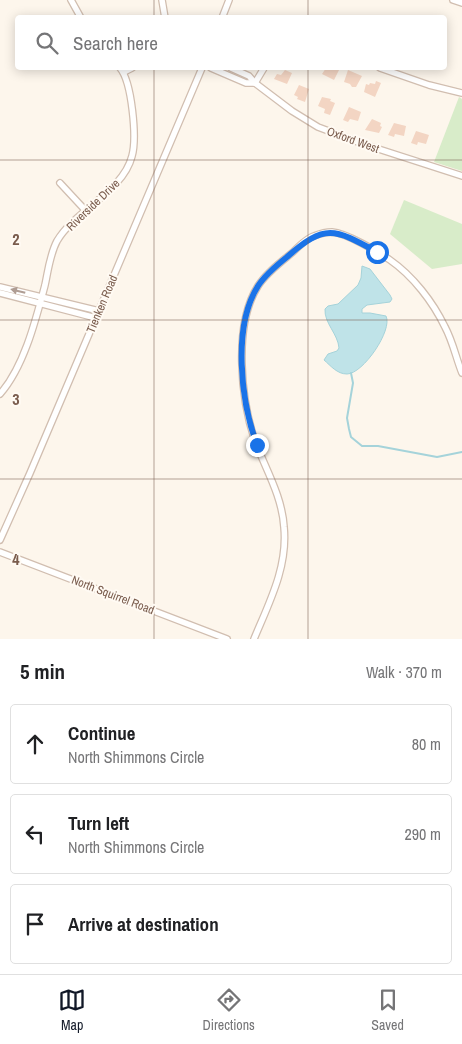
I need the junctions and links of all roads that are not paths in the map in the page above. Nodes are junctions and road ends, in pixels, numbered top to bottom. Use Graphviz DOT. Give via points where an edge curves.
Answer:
graph roads {
  1 [pos="71,0"];
  2 [pos="162,0"];
  3 [pos="229,0"];
  4 [pos="453,0"];
  5 [pos="462,4"];
  6 [pos="79,15"];
  7 [pos="164,15"];
  8 [pos="223,15"];
  9 [pos="122,70"];
  10 [pos="201,70"];
  11 [pos="216,70"];
  12 [pos="236,70"];
  13 [pos="263,70"];
  14 [pos="386,70"];
  15 [pos="255,83"];
  16 [pos="462,93"];
  17 [pos="462,176"];
  18 [pos="60,183"];
  19 [pos="86,211"];
  20 [pos="0,287"];
  21 [pos="0,293"];
  22 [pos="41,300"];
  23 [pos="99,311"];
  24 [pos="96,318"];
  25 [pos="462,373"];
  26 [pos="0,394"];
  27 [pos="0,540"];
  28 [pos="0,552"];
  29 [pos="227,639"];
  30 [pos="254,639"];
  1 -- 6 [label="street"];
  2 -- 7 [label="street"];
  3 -- 8 [label="street"];
  4 -- 5 [label="street"];
  9 -- 19 [label="street, Riverside Drive" via="130,93 135,141 132,158 124,174"];
  10 -- 23 [label="street, Tienken Road"];
  11 -- 15 [label="street, Oxford West" via="246,83"];
  12 -- 15 [label="street, Oxford West"];
  13 -- 15 [label="street"];
  14 -- 16 [label="street"];
  15 -- 17 [label="street, Oxford West" via="318,127"];
  18 -- 19 [label="street"];
  19 -- 22 [label="street, Riverside Drive" via="58,240"];
  22 -- 20 [label="street, one-way"];
  21 -- 22 [label="street"];
  22 -- 23 [label="street"];
  22 -- 24 [label="street"];
  22 -- 26 [label="street, Riverside Drive" via="14,375"];
  23 -- 24 [label="street, Tienken Road"];
  24 -- 27 [label="street, Tienken Road"];
  25 -- 30 [label="street" via="446,328 430,301 390,261 359,242 332,232 312,236 276,265 258,285 245,317 242,348 244,395 253,434 279,498 284,545 281,570"];
  28 -- 29 [label="street, North Squirrel Road"];
}
